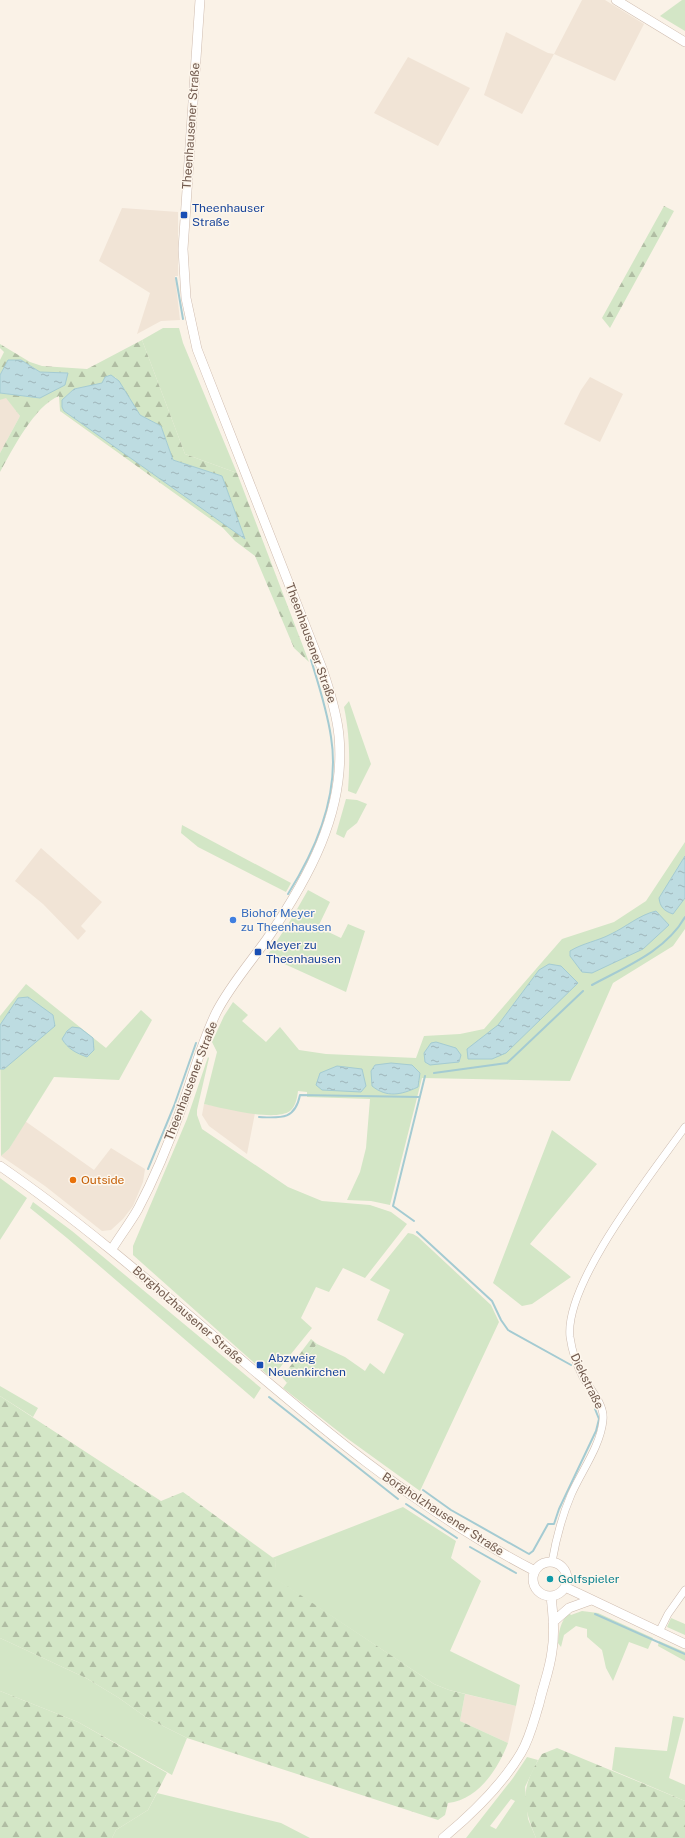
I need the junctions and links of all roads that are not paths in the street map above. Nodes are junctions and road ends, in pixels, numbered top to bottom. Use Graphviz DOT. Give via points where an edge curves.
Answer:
graph roads {
  1 [pos="200,0"];
  2 [pos="616,0"];
  3 [pos="685,42"];
  4 [pos="685,1127"];
  5 [pos="0,1166"];
  6 [pos="112,1250"];
  7 [pos="552,1562"];
  8 [pos="535,1571"];
  9 [pos="565,1587"];
  10 [pos="685,1590"];
  11 [pos="551,1596"];
  12 [pos="591,1600"];
  13 [pos="553,1622"];
  14 [pos="659,1632"];
  15 [pos="685,1644"];
  16 [pos="443,1838"];
  1 -- 6 [label="street, Theenhausener Straße" via="183,249 186,298 197,349 334,703 340,770 328,826 318,853 291,903 217,1012 152,1179 137,1210"];
  2 -- 3 [label="street"];
  4 -- 7 [label="street, Diekstraße" via="587,1272 571,1318 573,1354 599,1404 603,1419 601,1434 562,1518"];
  5 -- 6 [label="street, Borgholzhausener Straße"];
  6 -- 8 [label="street, Borgholzhausener Straße" via="269,1385 355,1454 469,1533"];
  7 -- 8 [label="street" via="542,1564"];
  7 -- 9 [label="street" via="558,1563 566,1571"];
  8 -- 11 [label="street" via="533,1580 536,1588"];
  9 -- 11 [label="street"];
  9 -- 12 [label="street"];
  10 -- 14 [label="street"];
  11 -- 13 [label="street"];
  12 -- 13 [label="street" via="569,1608"];
  12 -- 14 [label="street"];
  13 -- 16 [label="street" via="550,1662 532,1727 522,1752 495,1788"];
  14 -- 15 [label="street"];
}
